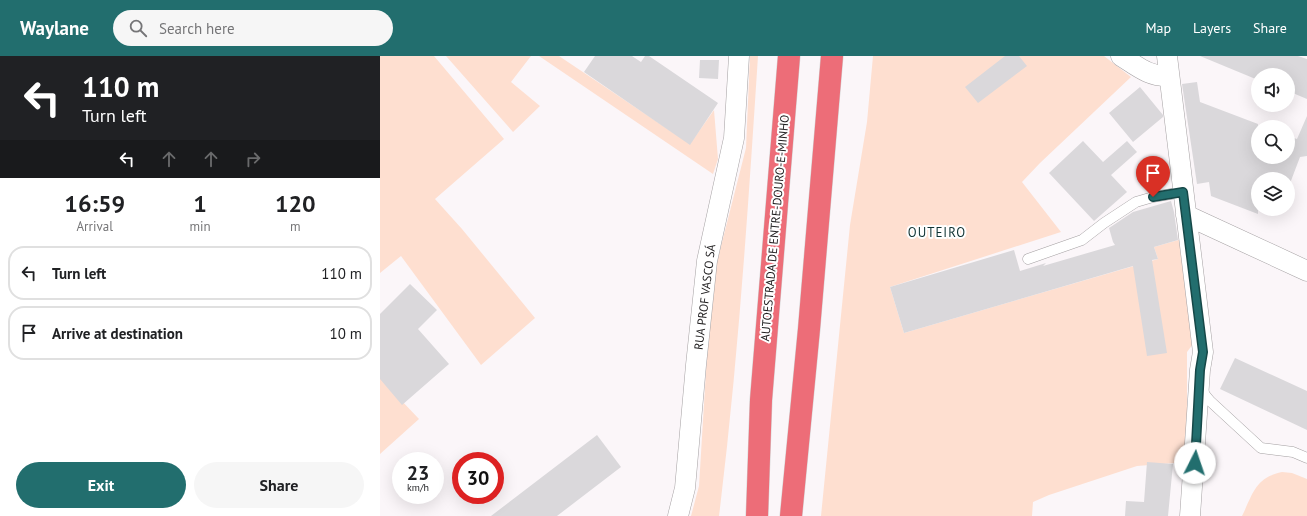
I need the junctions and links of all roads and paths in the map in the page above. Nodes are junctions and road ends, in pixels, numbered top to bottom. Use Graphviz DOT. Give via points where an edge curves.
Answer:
graph roads {
  1 [pos="739,56"];
  2 [pos="789,56"];
  3 [pos="832,56"];
  4 [pos="1121,56"];
  5 [pos="1168,56"];
  6 [pos="1169,76"];
  7 [pos="1183,192"];
  8 [pos="1186,215"];
  9 [pos="1028,259"];
  10 [pos="1307,271"];
  11 [pos="1200,383"];
  12 [pos="804,384"];
  13 [pos="761,400"];
  14 [pos="1307,458"];
  15 [pos="678,516"];
  16 [pos="744,516"];
  17 [pos="757,516"];
  18 [pos="790,516"];
  19 [pos="805,516"];
  20 [pos="1190,516"];
  1 -- 15 [label="street, RUA PROF VASCO SÁ" via="734,138 707,261 685,488"];
  2 -- 13 [label="highway, AUTOESTRADA DE ENTRE-DOURO-E-MINHO"];
  3 -- 12 [label="highway"];
  4 -- 6 [label="street" via="1144,71 1158,76"];
  5 -- 6 [label="street"];
  6 -- 7 [label="street"];
  7 -- 8 [label="street"];
  7 -- 9 [label="lane" via="1136,202 1082,240"];
  8 -- 10 [label="street"];
  8 -- 11 [label="street" via="1203,352"];
  11 -- 14 [label="lane" via="1210,401 1256,445 1270,450 1293,452"];
  11 -- 20 [label="street"];
  12 -- 18 [label="highway"];
  12 -- 19 [label="highway"];
  13 -- 16 [label="highway"];
  13 -- 17 [label="highway"];
}
